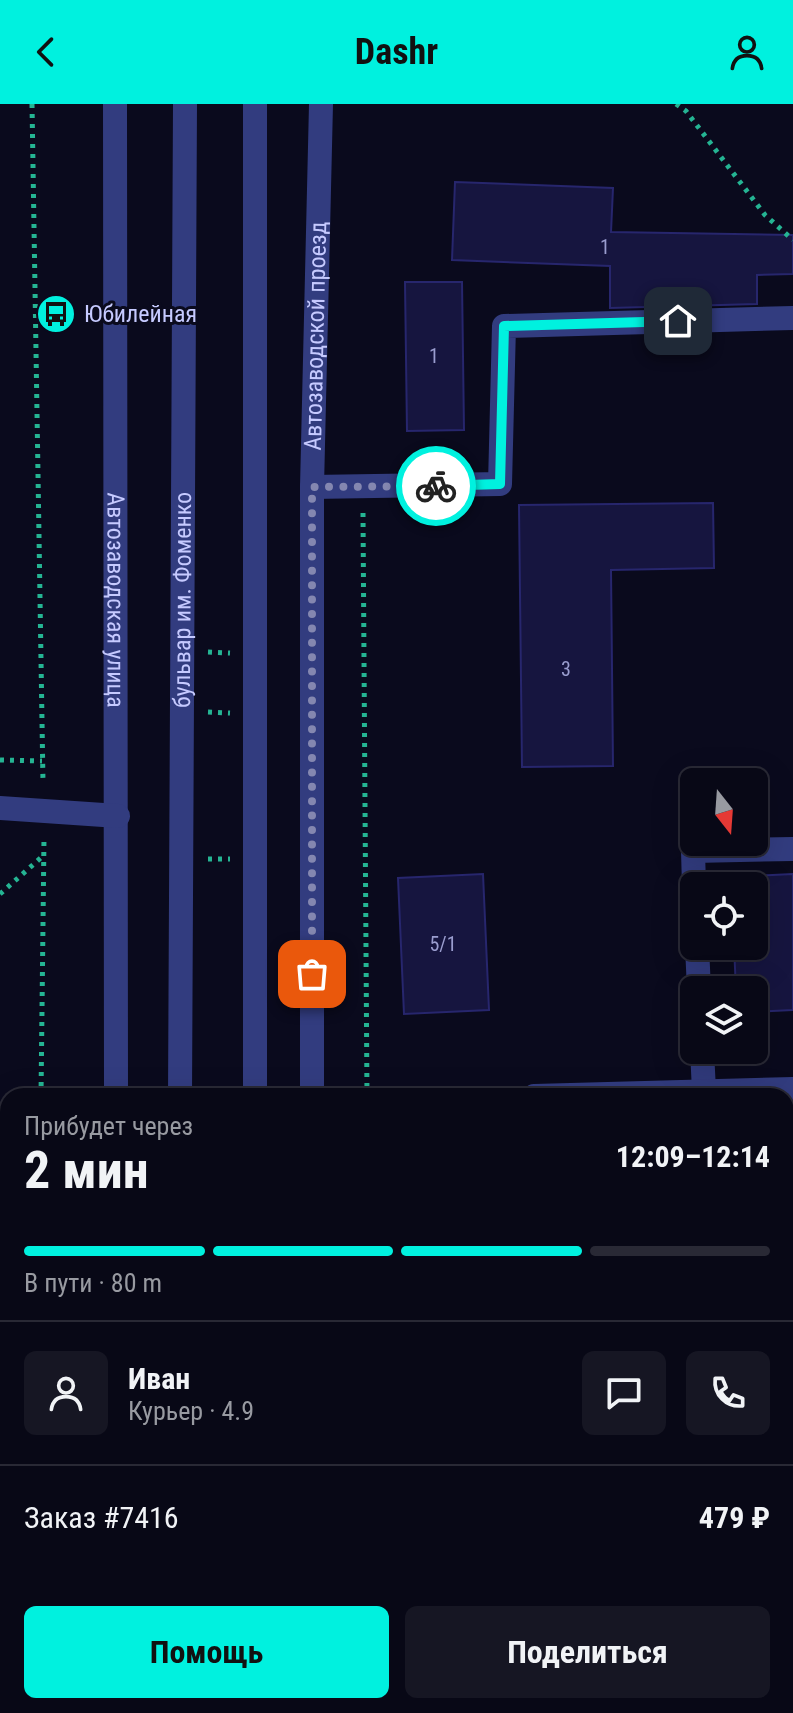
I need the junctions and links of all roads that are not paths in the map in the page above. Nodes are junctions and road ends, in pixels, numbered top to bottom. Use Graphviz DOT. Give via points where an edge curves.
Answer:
graph roads {
  1 [pos="115,104"];
  2 [pos="185,104"];
  3 [pos="255,104"];
  4 [pos="321,104"];
  5 [pos="793,318"];
  6 [pos="312,487"];
  7 [pos="0,808"];
  8 [pos="118,816"];
  9 [pos="793,849"];
  10 [pos="694,872"];
  11 [pos="703,1064"];
  12 [pos="116,1088"];
  13 [pos="180,1088"];
  14 [pos="255,1088"];
  15 [pos="312,1088"];
  16 [pos="704,1088"];
  1 -- 8 [label="street, Автозаводская улица"];
  2 -- 13 [label="street, бульвар им. Фоменко"];
  3 -- 14 [label="street"];
  4 -- 6 [label="street, Автозаводской проезд"];
  5 -- 6 [label="street" via="504,326 500,484"];
  6 -- 15 [label="street, Автозаводской проезд"];
  7 -- 8 [label="street"];
  8 -- 12 [label="street, Автозаводская улица"];
  9 -- 10 [label="street" via="693,851"];
  11 -- 16 [label="street"];
}
